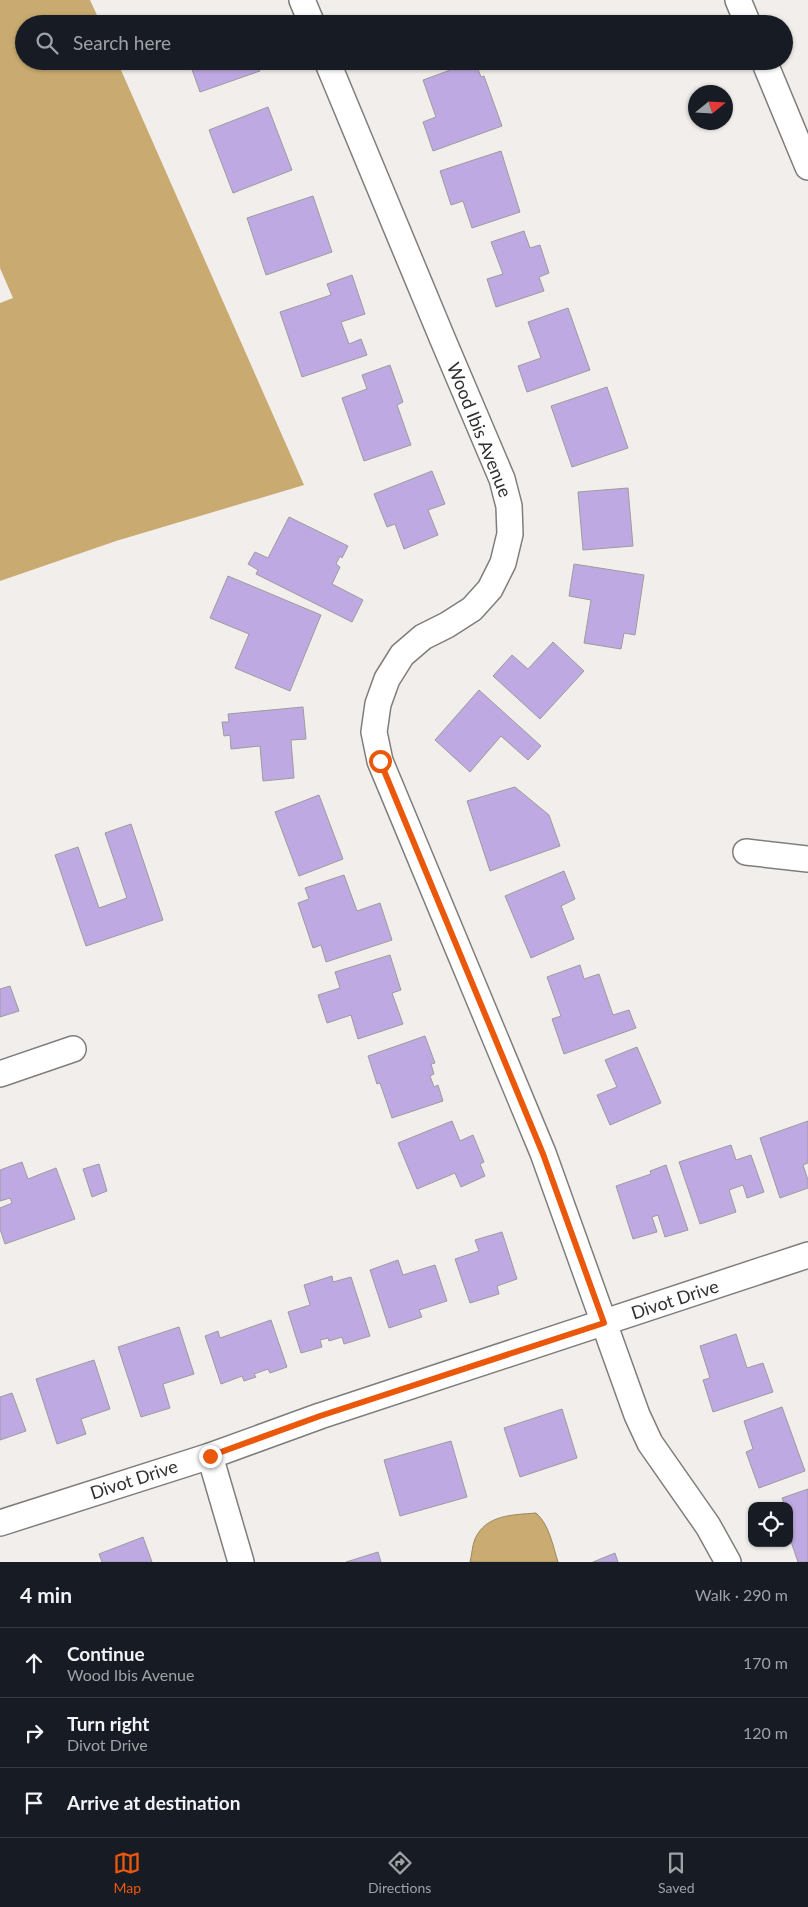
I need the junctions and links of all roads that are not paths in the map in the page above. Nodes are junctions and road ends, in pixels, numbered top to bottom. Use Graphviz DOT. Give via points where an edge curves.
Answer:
graph roads {
  1 [pos="302,0"];
  2 [pos="738,0"];
  3 [pos="308,15"];
  4 [pos="744,15"];
  5 [pos="331,70"];
  6 [pos="768,70"];
  7 [pos="808,167"];
  8 [pos="746,852"];
  9 [pos="808,859"];
  10 [pos="73,1049"];
  11 [pos="0,1074"];
  12 [pos="808,1255"];
  13 [pos="604,1323"];
  14 [pos="210,1456"];
  15 [pos="0,1523"];
  16 [pos="241,1562"];
  17 [pos="728,1562"];
  1 -- 3 [label="street"];
  2 -- 4 [label="street"];
  5 -- 13 [label="street, Wood Ibis Avenue" via="502,479 509,506 510,534 503,563 490,589 472,609 423,637 402,655 387,679 378,704 374,732 380,761 543,1154"];
  6 -- 7 [label="street"];
  8 -- 9 [label="street"];
  10 -- 11 [label="street"];
  12 -- 13 [label="street, Divot Drive"];
  13 -- 14 [label="street, Divot Drive" via="320,1416"];
  13 -- 17 [label="street, Wood Ibis Avenue" via="650,1444 708,1526"];
  14 -- 15 [label="street, Divot Drive"];
  14 -- 16 [label="street"];
}
